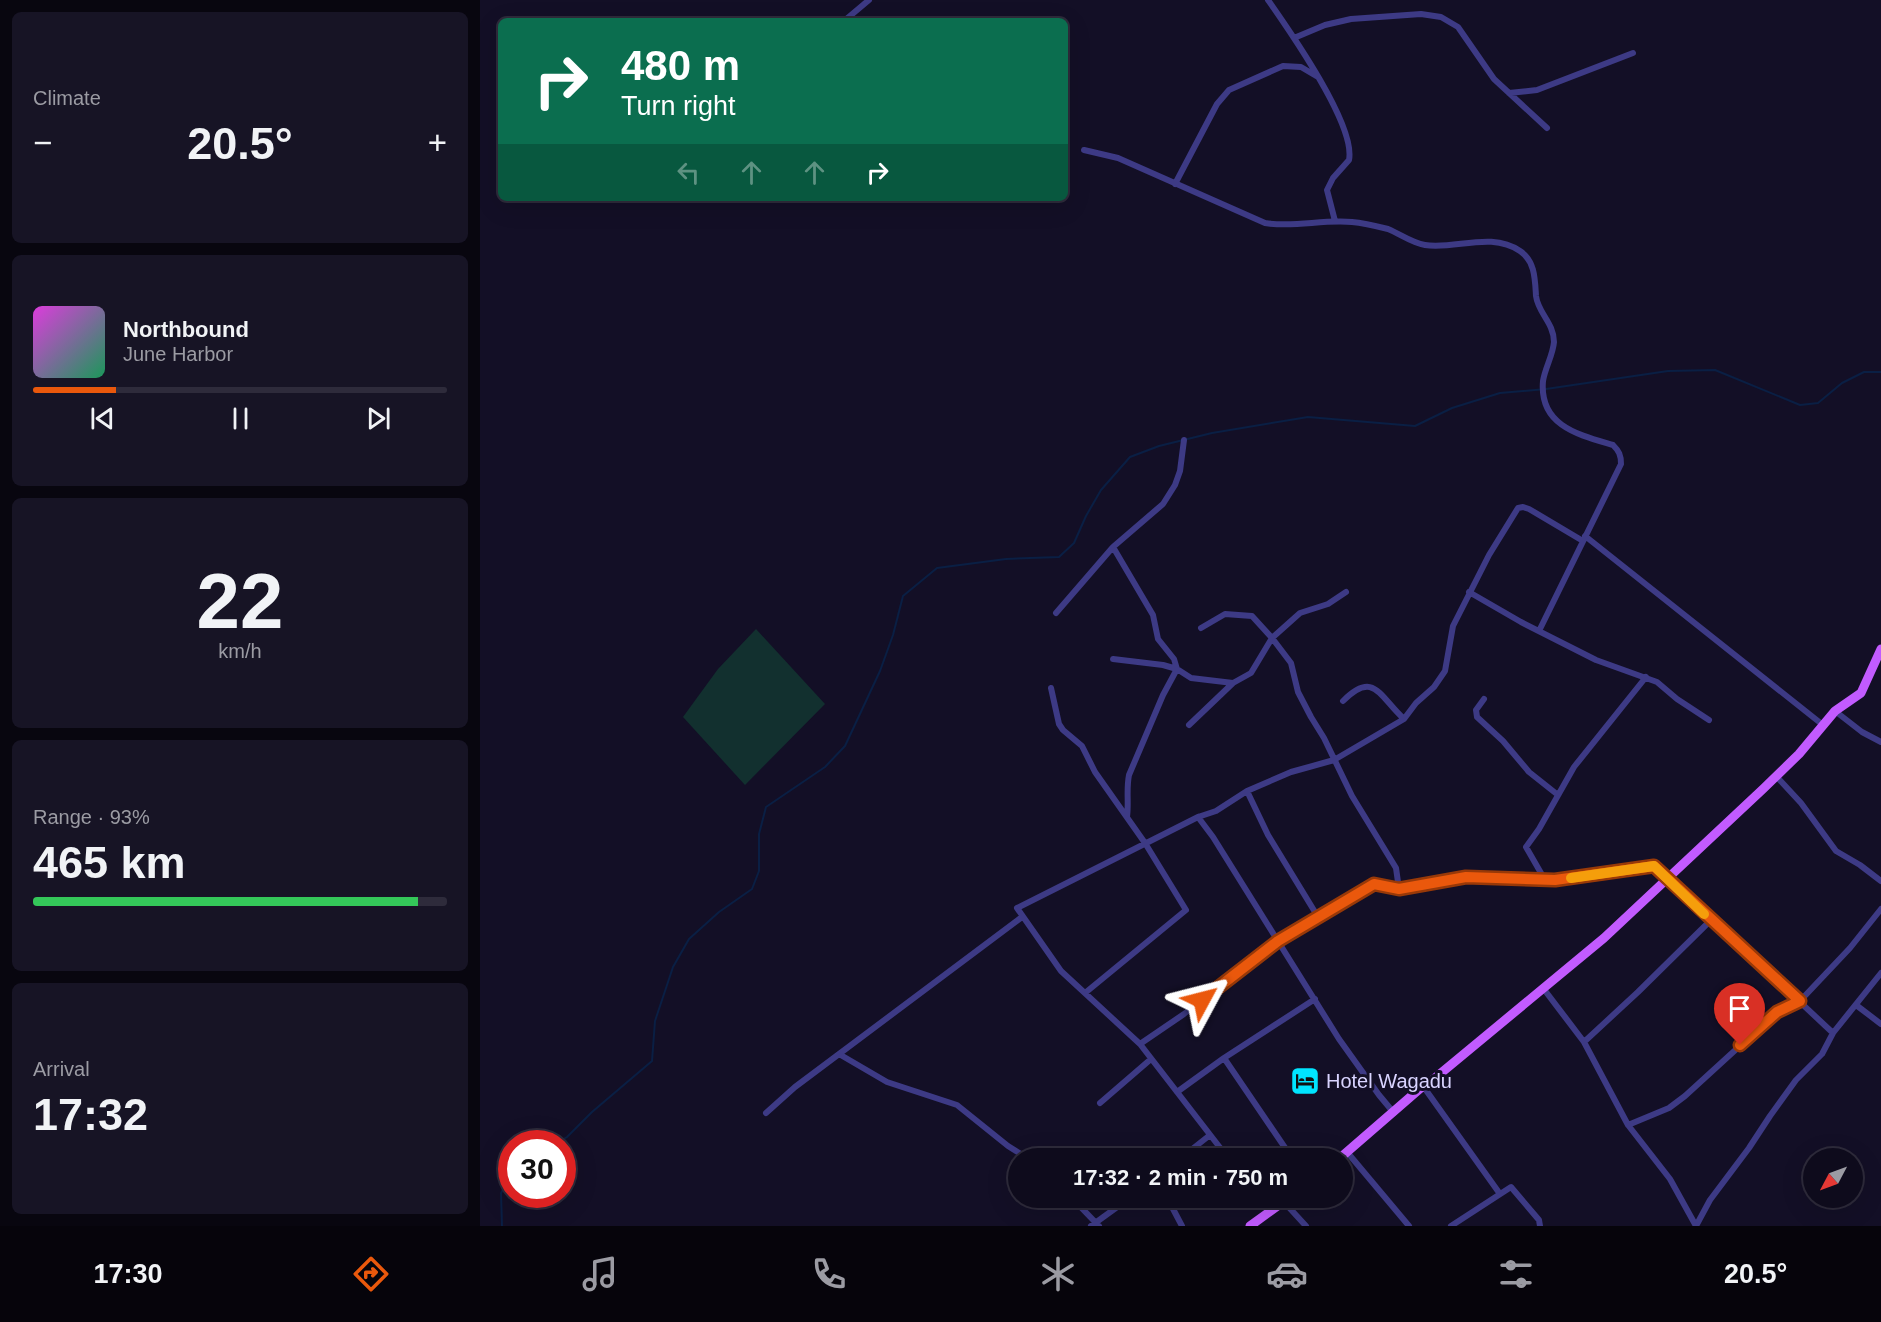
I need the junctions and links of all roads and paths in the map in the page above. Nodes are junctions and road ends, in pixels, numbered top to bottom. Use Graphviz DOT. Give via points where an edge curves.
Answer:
graph roads {
  1 [pos="869,0"];
  2 [pos="1268,0"];
  3 [pos="848,18"];
  4 [pos="1294,38"];
  5 [pos="1633,52"];
  6 [pos="1319,77"];
  7 [pos="1509,93"];
  8 [pos="1546,128"];
  9 [pos="1084,150"];
  10 [pos="1175,184"];
  11 [pos="1335,221"];
  12 [pos="1184,440"];
  13 [pos="1584,538"];
  14 [pos="1113,547"];
  15 [pos="1346,592"];
  16 [pos="1469,592"];
  17 [pos="1056,613"];
  18 [pos="1201,628"];
  19 [pos="1539,631"];
  20 [pos="1272,638"];
  21 [pos="1881,649"];
  22 [pos="1113,658"];
  23 [pos="1177,669"];
  24 [pos="1646,677"];
  25 [pos="1233,683"];
  26 [pos="1050,688"];
  27 [pos="1484,699"];
  28 [pos="1342,701"];
  29 [pos="1835,711"];
  30 [pos="1404,719"];
  31 [pos="1708,720"];
  32 [pos="1189,725"];
  33 [pos="1823,725"];
  34 [pos="1881,742"];
  35 [pos="1334,760"];
  36 [pos="1776,776"];
  37 [pos="1247,791"];
  38 [pos="1558,795"];
  39 [pos="1127,817"];
  40 [pos="1198,817"];
  41 [pos="1145,843"];
  42 [pos="1668,879"];
  43 [pos="1545,880"];
  44 [pos="1881,881"];
  45 [pos="1399,889"];
  46 [pos="1881,909"];
  47 [pos="1022,917"];
  48 [pos="1318,917"];
  49 [pos="1711,920"];
  50 [pos="1278,941"];
  51 [pos="1881,973"];
  52 [pos="1543,988"];
  53 [pos="1085,993"];
  54 [pos="1315,999"];
  55 [pos="1800,1001"];
  56 [pos="1856,1005"];
  57 [pos="1881,1024"];
  58 [pos="1833,1033"];
  59 [pos="1584,1042"];
  60 [pos="1140,1044"];
  61 [pos="839,1054"];
  62 [pos="1224,1058"];
  63 [pos="1151,1059"];
  64 [pos="1423,1086"];
  65 [pos="1177,1092"];
  66 [pos="1100,1103"];
  67 [pos="766,1113"];
  68 [pos="1394,1113"];
  69 [pos="1628,1125"];
  70 [pos="1210,1135"];
  71 [pos="1011,1148"];
  72 [pos="1194,1148"];
  73 [pos="1220,1148"];
  74 [pos="1285,1148"];
  75 [pos="1352,1148"];
  76 [pos="1353,1166"];
  77 [pos="1500,1194"];
  78 [pos="1081,1208"];
  79 [pos="1117,1208"];
  80 [pos="1173,1208"];
  81 [pos="1268,1208"];
  82 [pos="1276,1208"];
  83 [pos="1293,1208"];
  84 [pos="1271,1212"];
  85 [pos="1096,1225"];
  86 [pos="1182,1226"];
  87 [pos="1250,1226"];
  88 [pos="1306,1226"];
  89 [pos="1409,1226"];
  90 [pos="1451,1226"];
  91 [pos="1540,1226"];
  92 [pos="1696,1226"];
  1 -- 3 [label="street"];
  2 -- 4 [label="street"];
  4 -- 6 [label="street"];
  4 -- 7 [label="street" via="1325,25 1351,20 1421,14 1442,17 1458,27 1494,79"];
  5 -- 7 [label="street" via="1537,90"];
  6 -- 10 [label="street" via="1301,67 1283,66 1229,90 1217,104"];
  6 -- 11 [label="street" via="1350,154 1327,190"];
  7 -- 8 [label="street"];
  9 -- 10 [label="street" via="1118,158"];
  10 -- 11 [label="street" via="1265,223"];
  11 -- 13 [label="street" via="1374,226 1425,245 1497,243 1526,256 1534,273 1539,307 1553,333 1554,344 1543,380 1547,408 1565,428 1613,445 1621,457"];
  12 -- 14 [label="street" via="1180,471 1163,504"];
  13 -- 16 [label="street" via="1529,509 1518,508"];
  13 -- 19 [label="street"];
  13 -- 33 [label="street"];
  14 -- 17 [label="street"];
  14 -- 23 [label="street" via="1153,615 1158,639"];
  15 -- 20 [label="street" via="1328,604 1300,613"];
  16 -- 19 [label="street"];
  16 -- 30 [label="street" via="1454,627 1445,671"];
  18 -- 20 [label="street" via="1225,614 1252,616"];
  19 -- 24 [label="street" via="1596,660"];
  20 -- 25 [label="street" via="1251,673"];
  20 -- 35 [label="street" via="1291,663 1298,692"];
  21 -- 29 [label="main road" via="1861,693"];
  22 -- 23 [label="street"];
  23 -- 25 [label="street" via="1191,678"];
  23 -- 39 [label="street" via="1129,776"];
  24 -- 31 [label="street"];
  24 -- 38 [label="street" via="1574,767"];
  25 -- 32 [label="street"];
  26 -- 39 [label="street" via="1059,724 1082,746"];
  27 -- 38 [label="street" via="1476,710 1477,717 1534,777"];
  28 -- 30 [label="street" via="1355,689 1375,688"];
  29 -- 33 [label="main road"];
  29 -- 34 [label="street"];
  30 -- 35 [label="street"];
  33 -- 36 [label="main road"];
  35 -- 37 [label="street" via="1291,772"];
  35 -- 45 [label="street" via="1396,867"];
  36 -- 42 [label="main road"];
  36 -- 44 [label="street" via="1836,851"];
  37 -- 40 [label="street" via="1216,811"];
  37 -- 48 [label="street" via="1268,835"];
  38 -- 43 [label="street" via="1526,847"];
  39 -- 41 [label="street"];
  40 -- 41 [label="street"];
  40 -- 50 [label="street"];
  41 -- 47 [label="street" via="1017,908"];
  41 -- 53 [label="street" via="1186,910"];
  42 -- 43 [label="street" via="1654,866"];
  42 -- 49 [label="street"];
  42 -- 52 [label="main road"];
  43 -- 45 [label="street" via="1466,877"];
  45 -- 48 [label="street" via="1374,884"];
  46 -- 55 [label="street"];
  47 -- 53 [label="street" via="1061,971"];
  47 -- 61 [label="street"];
  48 -- 50 [label="street"];
  49 -- 55 [label="street"];
  49 -- 59 [label="street"];
  50 -- 54 [label="street"];
  50 -- 60 [label="street"];
  51 -- 56 [label="street"];
  52 -- 59 [label="street"];
  52 -- 64 [label="main road"];
  53 -- 60 [label="street"];
  54 -- 62 [label="street"];
  54 -- 68 [label="street" via="1339,1039"];
  55 -- 58 [label="street"];
  55 -- 69 [label="street" via="1777,1012 1669,1108"];
  56 -- 57 [label="street"];
  56 -- 58 [label="street"];
  58 -- 92 [label="street" via="1822,1054 1796,1080 1710,1200"];
  59 -- 69 [label="street"];
  60 -- 63 [label="street"];
  61 -- 67 [label="street"];
  61 -- 71 [label="street" via="887,1082 957,1105"];
  62 -- 65 [label="street"];
  62 -- 74 [label="street"];
  63 -- 65 [label="street"];
  63 -- 66 [label="street"];
  64 -- 68 [label="main road"];
  64 -- 77 [label="street"];
  65 -- 70 [label="street"];
  68 -- 75 [label="main road"];
  69 -- 92 [label="street" via="1670,1179"];
  70 -- 72 [label="street"];
  70 -- 73 [label="street"];
  76 -- 89 [label="street"];
  77 -- 90 [label="street"];
  77 -- 91 [label="street" via="1511,1187"];
  78 -- 85 [label="street"];
  79 -- 85 [label="street"];
  80 -- 86 [label="street"];
  81 -- 84 [label="street"];
  82 -- 84 [label="main road"];
  83 -- 88 [label="street"];
  84 -- 87 [label="main road"];
}
